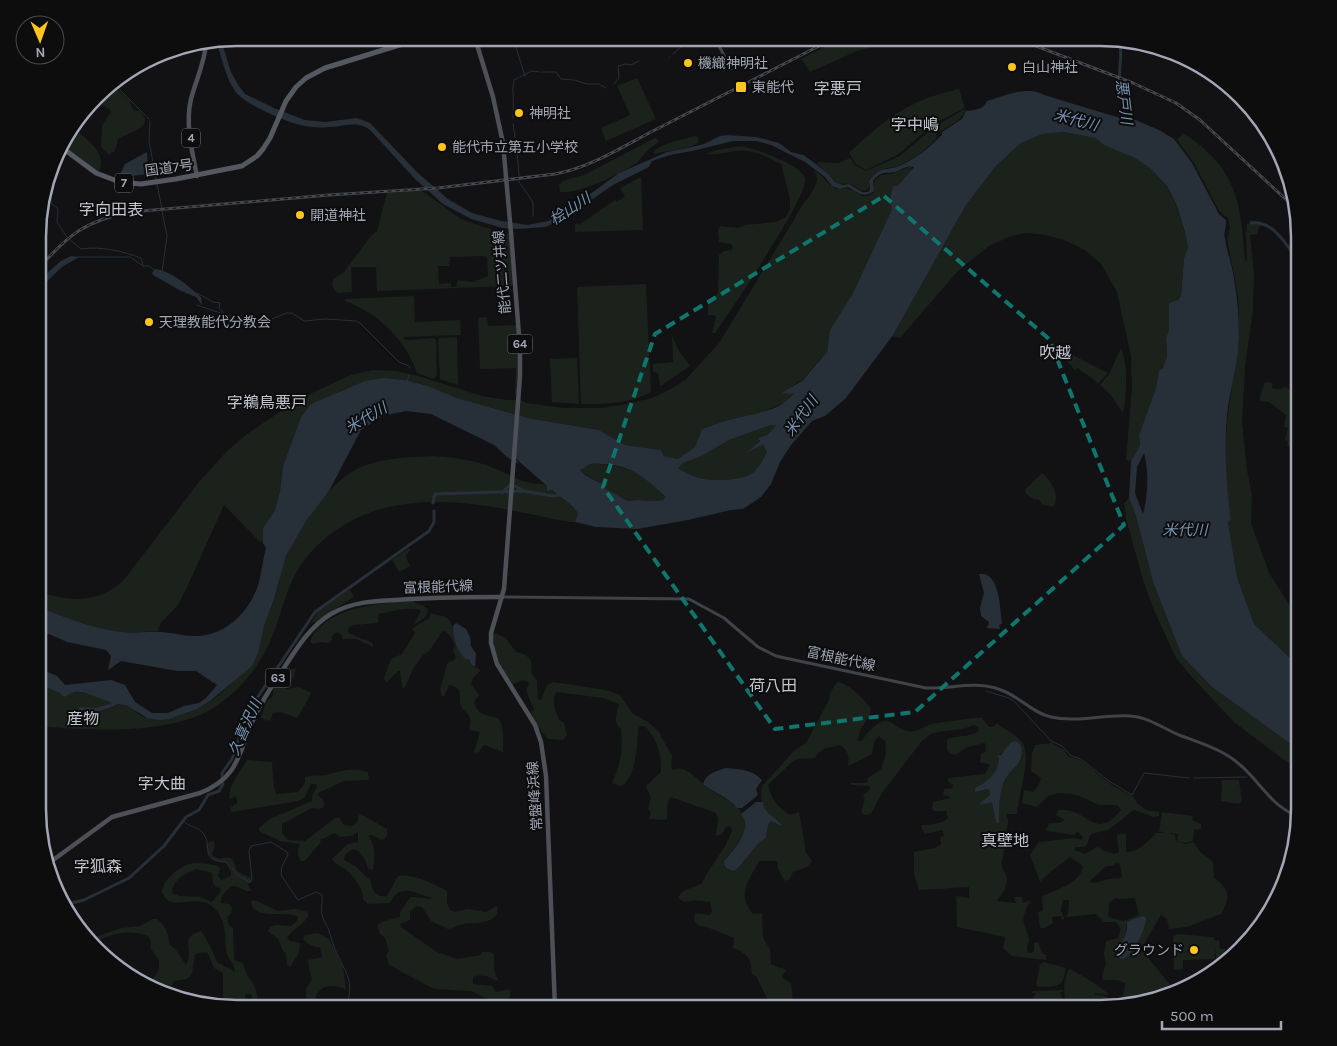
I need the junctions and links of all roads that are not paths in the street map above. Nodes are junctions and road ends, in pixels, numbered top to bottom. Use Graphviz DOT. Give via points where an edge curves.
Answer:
graph roads {
  1 [pos="396,46"];
  2 [pos="477,46"];
  3 [pos="719,46"];
  4 [pos="205,49"];
  5 [pos="731,69"];
  6 [pos="67,151"];
  7 [pos="197,176"];
  8 [pos="502,597"];
  9 [pos="1291,812"];
  10 [pos="53,860"];
  11 [pos="555,1000"];
  1 -- 7 [label="highway, 国道7号 / 7" via="325,68 306,78 281,110 270,138 257,156 242,166"];
  2 -- 8 [label="main road, 能代二ツ井線 / 64, bridge" via="503,143 520,348 511,511"];
  3 -- 5 [label="main road"];
  4 -- 7 [label="main road, 4" via="189,114"];
  6 -- 7 [label="highway, 国道7号 / 7" via="96,173 122,182 141,184"];
  8 -- 9 [label="main road, 富根能代線" via="689,599 724,618 752,643 776,656 926,688 988,686 1011,694 1040,714 1057,718 1141,717 1232,758 1275,802"];
  8 -- 10 [label="main road, 富根能代線 / 63" via="431,597 356,604 330,614 304,638 260,704 239,760 226,779 200,793 112,817"];
  8 -- 11 [label="main road, 常盤峰浜線" via="491,632 493,653 536,726 546,776"];
}
